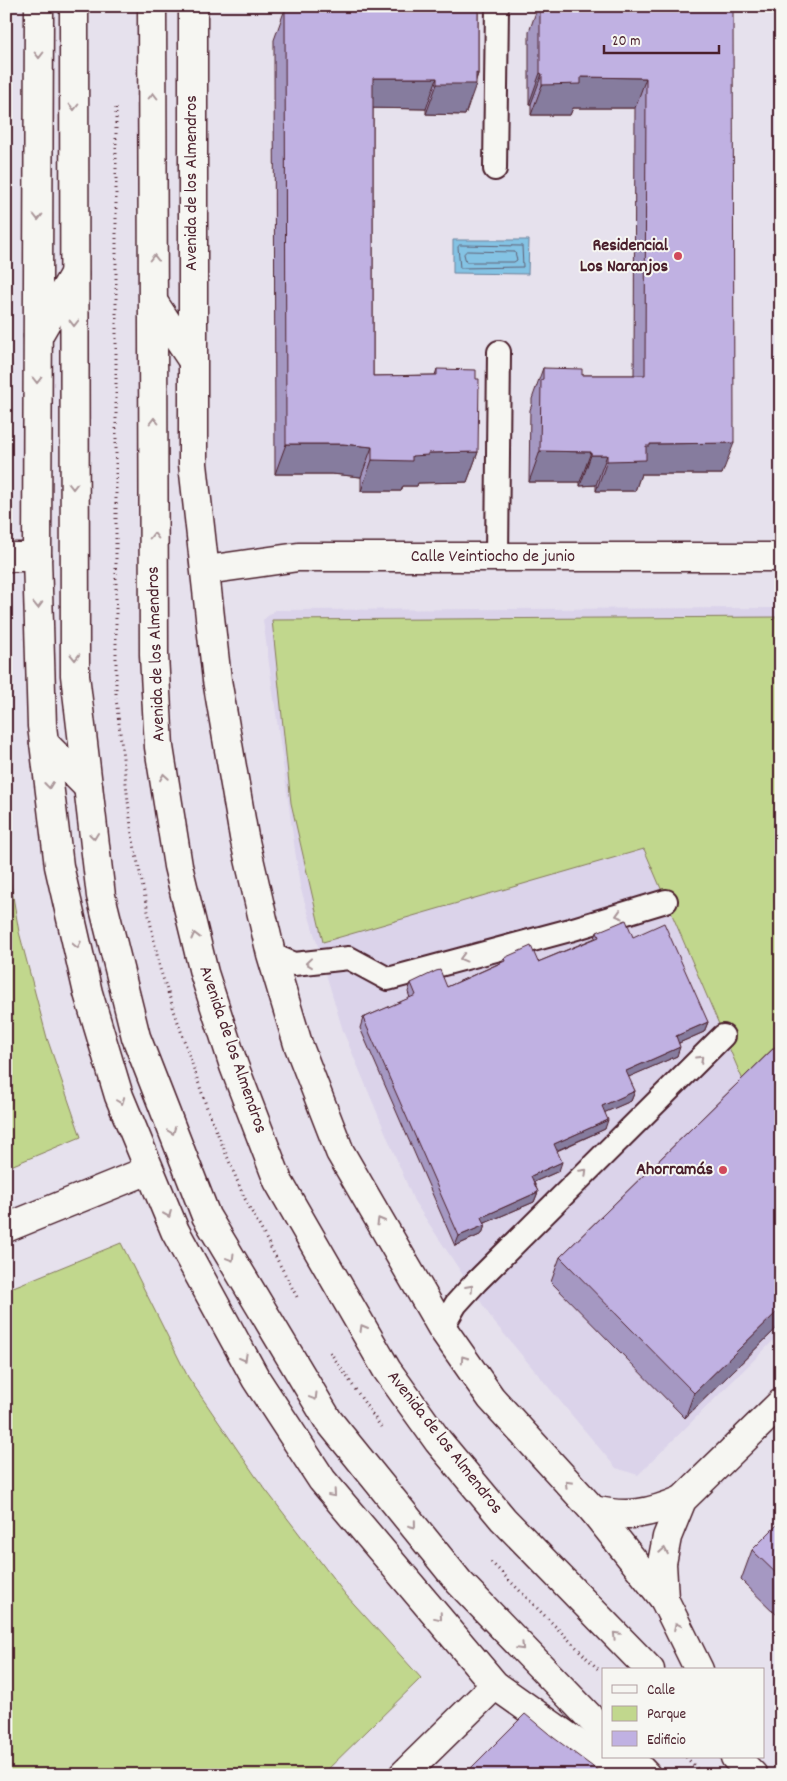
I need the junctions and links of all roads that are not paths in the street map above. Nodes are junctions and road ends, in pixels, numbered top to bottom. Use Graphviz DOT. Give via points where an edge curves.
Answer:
graph roads {
  1 [pos="39,6"];
  2 [pos="74,6"];
  3 [pos="152,6"];
  4 [pos="193,6"];
  5 [pos="497,6"];
  6 [pos="495,169"];
  7 [pos="74,274"];
  8 [pos="154,303"];
  9 [pos="38,337"];
  10 [pos="499,352"];
  11 [pos="192,360"];
  12 [pos="37,556"];
  13 [pos="6,557"];
  14 [pos="497,557"];
  15 [pos="781,557"];
  16 [pos="206,570"];
  17 [pos="44,743"];
  18 [pos="88,787"];
  19 [pos="666,901"];
  20 [pos="271,954"];
  21 [pos="118,962"];
  22 [pos="97,1022"];
  23 [pos="723,1036"];
  24 [pos="149,1170"];
  25 [pos="6,1228"];
  26 [pos="442,1328"];
  27 [pos="781,1403"];
  28 [pos="682,1500"];
  29 [pos="594,1510"];
  30 [pos="664,1599"];
  31 [pos="648,1668"];
  32 [pos="698,1668"];
  33 [pos="495,1685"];
  34 [pos="602,1730"];
  35 [pos="630,1758"];
  36 [pos="403,1775"];
  37 [pos="634,1775"];
  38 [pos="646,1775"];
  1 -- 9 [label="street, one-way"];
  2 -- 7 [label="street, one-way"];
  8 -- 3 [label="street, Avenida de los Almendros, one-way"];
  4 -- 11 [label="street, Avenida de los Almendros"];
  5 -- 6 [label="lane"];
  7 -- 9 [label="street"];
  7 -- 18 [label="street, one-way" via="75,674"];
  8 -- 11 [label="street"];
  31 -- 8 [label="street, Avenida de los Almendros, one-way" via="503,1519 438,1442 387,1370 278,1181 234,1066 204,973 178,866 159,747 154,655"];
  9 -- 12 [label="street, one-way"];
  10 -- 14 [label="lane"];
  11 -- 16 [label="street, Avenida de los Almendros" via="193,464"];
  12 -- 13 [label="street"];
  12 -- 17 [label="street, one-way"];
  14 -- 15 [label="street, Calle Veintiocho de junio"];
  14 -- 16 [label="street, Calle Veintiocho de junio" via="298,557"];
  16 -- 20 [label="street, Avenida de los Almendros" via="222,710 244,837"];
  17 -- 18 [label="street"];
  17 -- 22 [label="street, one-way" via="59,866"];
  18 -- 21 [label="street, one-way" via="101,896"];
  19 -- 20 [label="lane, one-way" via="388,979 349,958 294,964"];
  26 -- 20 [label="street, Avenida de los Almendros, one-way" via="340,1152 298,1044"];
  21 -- 22 [label="street"];
  21 -- 34 [label="street, one-way" via="136,1037 206,1216 328,1420 459,1582"];
  22 -- 24 [label="street, one-way" via="119,1096"];
  26 -- 23 [label="lane, one-way" via="456,1304 476,1282"];
  24 -- 25 [label="street"];
  24 -- 33 [label="street, one-way" via="175,1231 256,1378 322,1480"];
  29 -- 26 [label="street, Avenida de los Almendros, one-way" via="491,1398"];
  27 -- 28 [label="street"];
  28 -- 29 [label="street" via="655,1512 616,1515"];
  30 -- 28 [label="street, one-way" via="667,1537"];
  29 -- 30 [label="street, Avenida de los Almendros"];
  32 -- 30 [label="street, Avenida de los Almendros, one-way"];
  33 -- 36 [label="street"];
  33 -- 37 [label="street" via="588,1751"];
  35 -- 38 [label="street"];
}
